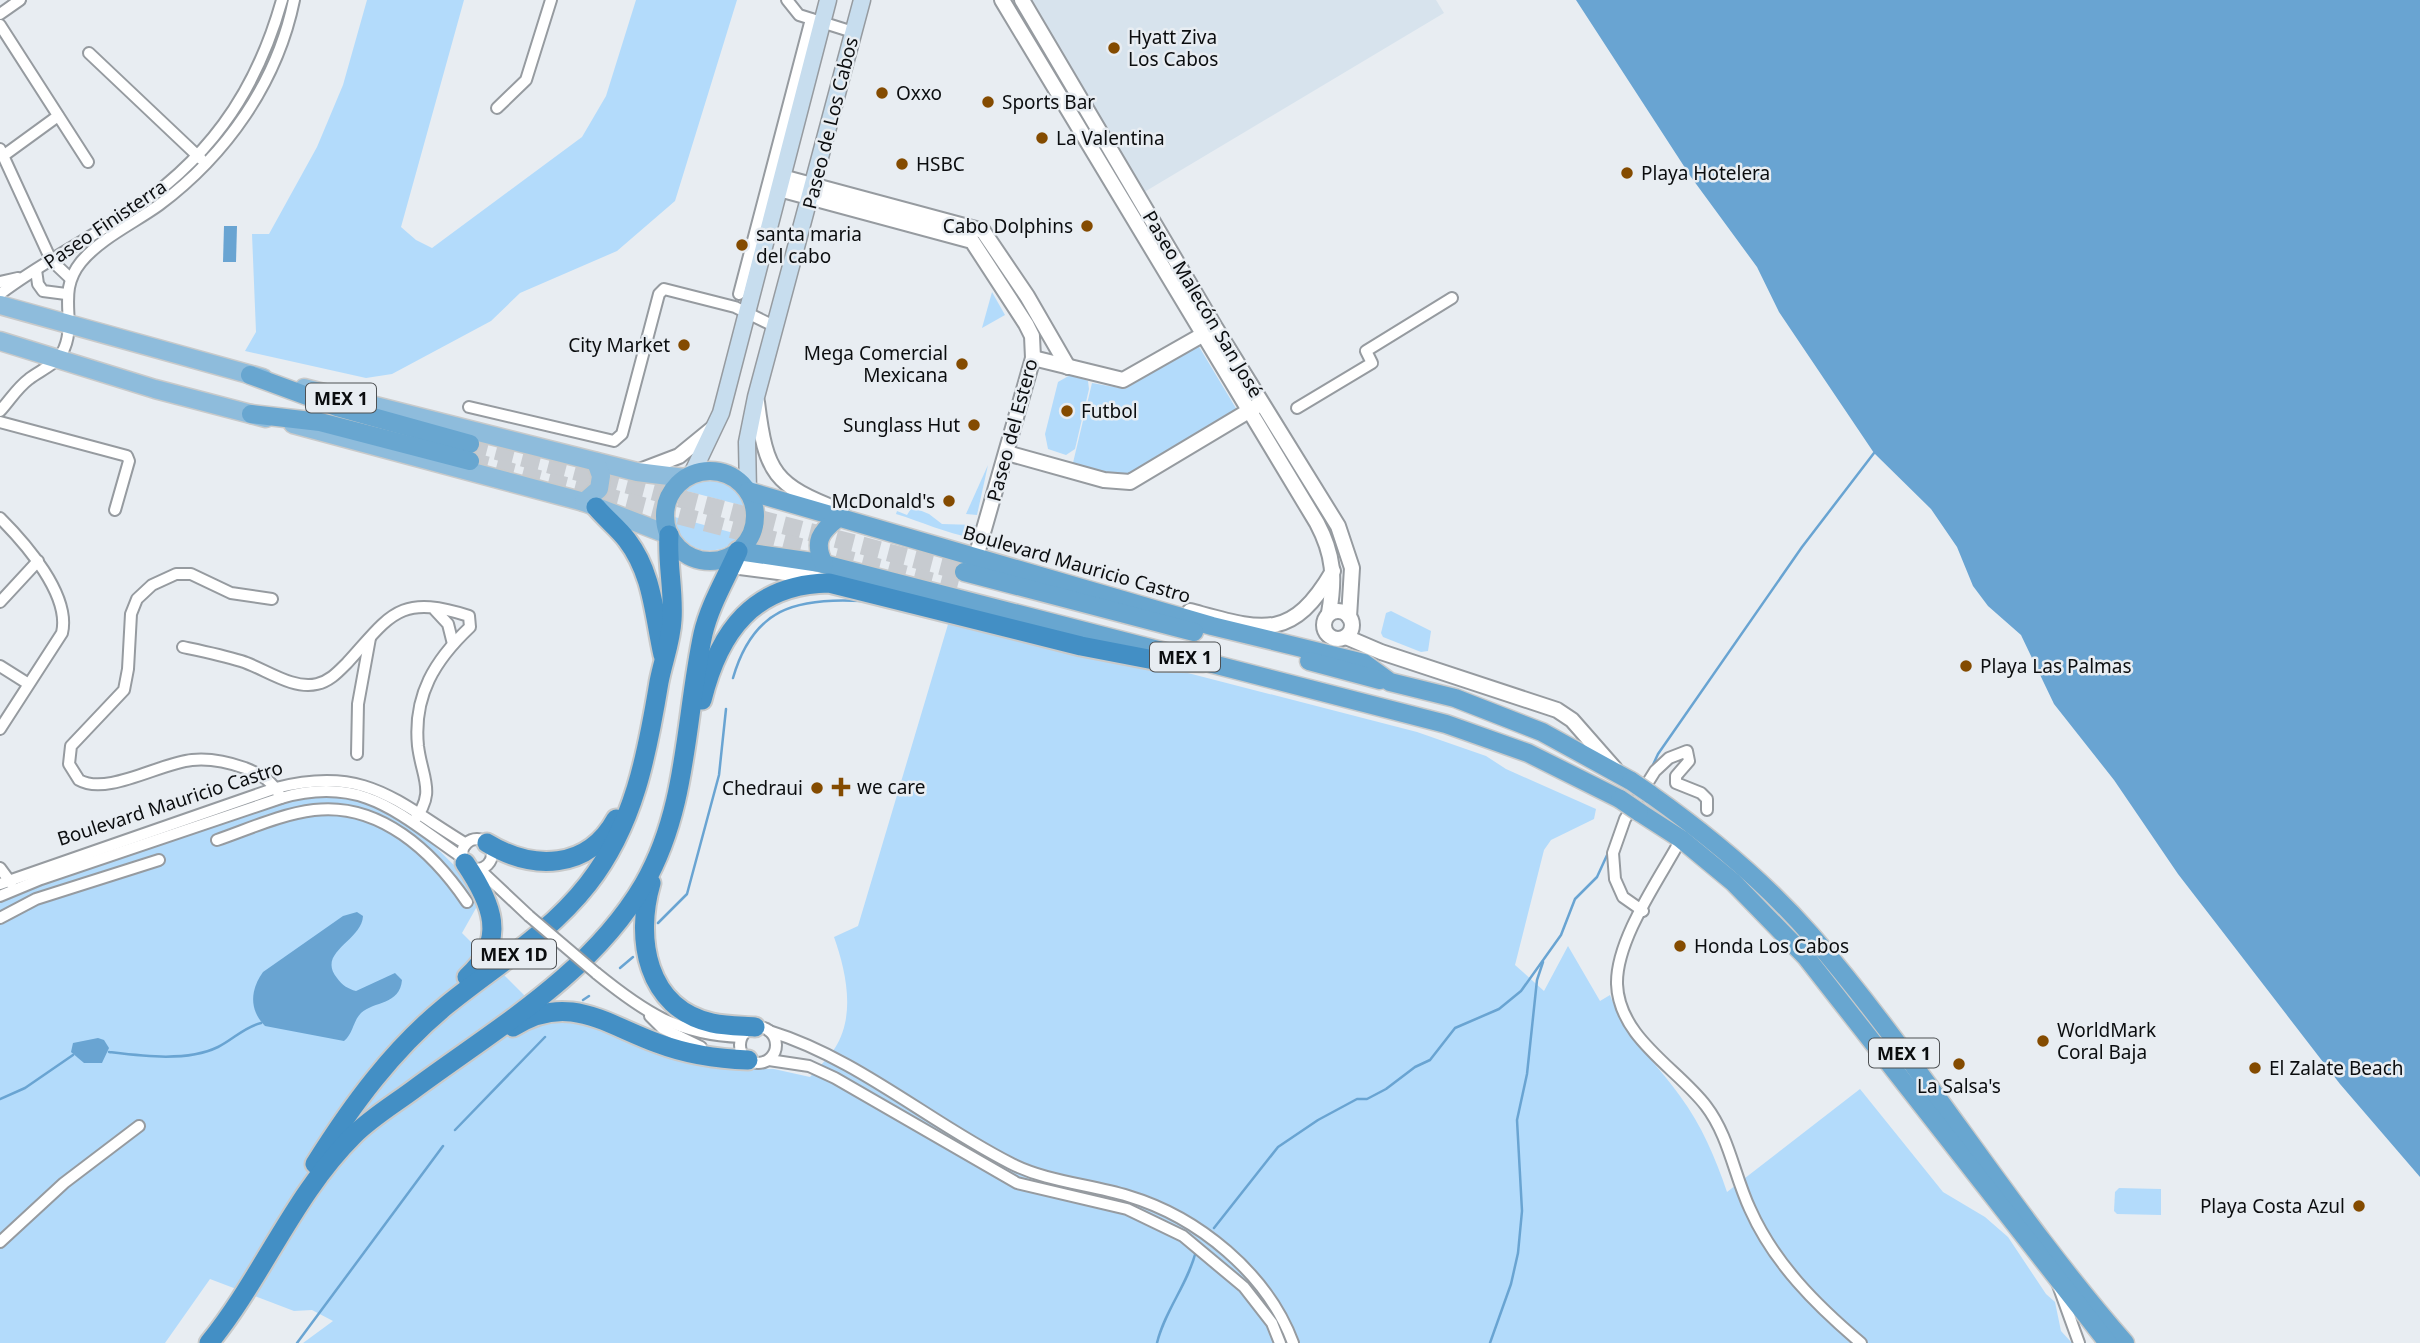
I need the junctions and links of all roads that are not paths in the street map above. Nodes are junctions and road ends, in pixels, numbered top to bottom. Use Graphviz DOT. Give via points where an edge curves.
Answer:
graph roads {
  1 [pos="20,0"];
  2 [pos="282,0"];
  3 [pos="294,0"];
  4 [pos="551,0"];
  5 [pos="787,0"];
  6 [pos="828,0"];
  7 [pos="1002,0"];
  8 [pos="1022,0"];
  9 [pos="857,1"];
  10 [pos="0,14"];
  11 [pos="817,20"];
  12 [pos="0,25"];
  13 [pos="853,32"];
  14 [pos="89,52"];
  15 [pos="497,108"];
  16 [pos="58,116"];
  17 [pos="235,120"];
  18 [pos="2,158"];
  19 [pos="202,160"];
  20 [pos="88,162"];
  21 [pos="1128,177"];
  22 [pos="780,183"];
  23 [pos="1113,186"];
  24 [pos="812,192"];
  25 [pos="51,260"];
  26 [pos="32,273"];
  27 [pos="70,278"];
  28 [pos="0,282"];
  29 [pos="0,294"];
  30 [pos="66,294"];
  31 [pos="739,294"];
  32 [pos="1452,298"];
  33 [pos="1023,304"];
  34 [pos="0,305"];
  35 [pos="748,316"];
  36 [pos="68,322"];
  37 [pos="776,327"];
  38 [pos="1209,331"];
  39 [pos="0,341"];
  40 [pos="58,357"];
  41 [pos="1032,358"];
  42 [pos="1068,367"];
  43 [pos="250,375"];
  44 [pos="756,397"];
  45 [pos="1262,403"];
  46 [pos="469,407"];
  47 [pos="1297,408"];
  48 [pos="0,411"];
  49 [pos="1250,411"];
  50 [pos="251,414"];
  51 [pos="0,423"];
  52 [pos="718,424"];
  53 [pos="1007,453"];
  54 [pos="596,462"];
  55 [pos="637,472"];
  56 [pos="689,476"];
  57 [pos="748,491"];
  58 [pos="590,505"];
  59 [pos="115,510"];
  60 [pos="0,518"];
  61 [pos="838,518"];
  62 [pos="669,535"];
  63 [pos="978,550"];
  64 [pos="735,559"];
  65 [pos="38,561"];
  66 [pos="824,564"];
  67 [pos="1334,569"];
  68 [pos="829,583"];
  69 [pos="1149,599"];
  70 [pos="272,600"];
  71 [pos="0,602"];
  72 [pos="433,608"];
  73 [pos="1329,613"];
  74 [pos="1349,617"];
  75 [pos="1212,626"];
  76 [pos="370,635"];
  77 [pos="1346,637"];
  78 [pos="453,644"];
  79 [pos="183,647"];
  80 [pos="1203,662"];
  81 [pos="664,663"];
  82 [pos="0,666"];
  83 [pos="1390,682"];
  84 [pos="27,683"];
  85 [pos="1376,706"];
  86 [pos="0,729"];
  87 [pos="649,744"];
  88 [pos="357,754"];
  89 [pos="685,754"];
  90 [pos="1625,777"];
  91 [pos="279,793"];
  92 [pos="383,796"];
  93 [pos="1707,810"];
  94 [pos="371,816"];
  95 [pos="417,818"];
  96 [pos="1681,839"];
  97 [pos="217,840"];
  98 [pos="490,848"];
  99 [pos="661,848"];
  100 [pos="468,858"];
  101 [pos="159,860"];
  102 [pos="0,868"];
  103 [pos="8,885"];
  104 [pos="502,888"];
  105 [pos="0,896"];
  106 [pos="467,902"];
  107 [pos="18,906"];
  108 [pos="1643,911"];
  109 [pos="0,918"];
  110 [pos="643,1009"];
  111 [pos="755,1032"];
  112 [pos="744,1056"];
  113 [pos="769,1060"];
  114 [pos="878,1085"];
  115 [pos="871,1098"];
  116 [pos="139,1126"];
  117 [pos="296,1204"];
  118 [pos="0,1242"];
  119 [pos="2057,1279"];
  120 [pos="198,1343"];
  121 [pos="209,1343"];
  122 [pos="1280,1343"];
  123 [pos="1293,1343"];
  124 [pos="1861,1343"];
  125 [pos="2079,1343"];
  126 [pos="2108,1343"];
  127 [pos="2125,1343"];
  1 -- 10 [label="street"];
  2 -- 17 [label="street, Paseo Finisterra"];
  3 -- 17 [label="street, Paseo Finisterra" via="275,60"];
  4 -- 15 [label="street" via="526,80"];
  5 -- 11 [label="street" via="794,11"];
  6 -- 11 [label="main road, Paseo de Los Cabos"];
  7 -- 23 [label="street, Paseo Malecón San José"];
  8 -- 21 [label="street, Paseo Malecón San José"];
  9 -- 13 [label="main road, Paseo de Los Cabos"];
  11 -- 13 [label="street"];
  11 -- 22 [label="main road, Paseo de Los Cabos"];
  11 -- 31 [label="street"];
  12 -- 16 [label="street"];
  13 -- 24 [label="main road, Paseo de Los Cabos"];
  14 -- 19 [label="street"];
  16 -- 18 [label="street"];
  16 -- 20 [label="street"];
  17 -- 19 [label="street, Paseo Finisterra"];
  18 -- 25 [label="street"];
  19 -- 25 [label="street, Paseo Finisterra"];
  19 -- 27 [label="street, Paseo Finisterra" via="160,204 86,256"];
  21 -- 23 [label="street"];
  21 -- 38 [label="street, Paseo Malecón San José"];
  22 -- 24 [label="street, Paseo del Estero"];
  22 -- 35 [label="main road, Paseo de Los Cabos"];
  23 -- 38 [label="street, Paseo Malecón San José"];
  24 -- 33 [label="street, Paseo del Estero" via="917,218 968,239"];
  24 -- 37 [label="main road, Paseo de Los Cabos"];
  25 -- 26 [label="street, Paseo Finisterra"];
  25 -- 27 [label="street"];
  26 -- 28 [label="street"];
  26 -- 29 [label="street, Paseo Finisterra"];
  26 -- 30 [label="street" via="43,291"];
  27 -- 30 [label="street, Paseo Finisterra"];
  30 -- 36 [label="street, Paseo Finisterra"];
  32 -- 47 [label="street" via="1366,351 1372,363"];
  33 -- 41 [label="street, Paseo del Estero" via="1032,336"];
  33 -- 42 [label="street, Paseo del Estero"];
  34 -- 36 [label="main road, MEX 1"];
  35 -- 37 [label="street"];
  35 -- 46 [label="street" via="735,307 676,290 660,292 622,434 614,441"];
  35 -- 52 [label="main road, Paseo de Los Cabos"];
  36 -- 40 [label="street, Paseo Finisterra" via="67,339"];
  36 -- 43 [label="main road, MEX 1"];
  37 -- 44 [label="main road, Paseo de Los Cabos"];
  38 -- 42 [label="street" via="1129,379"];
  38 -- 45 [label="street, Paseo Malecón San José"];
  38 -- 49 [label="street, Paseo Malecón San José"];
  39 -- 40 [label="main road, MEX 1"];
  40 -- 48 [label="street" via="27,380"];
  40 -- 50 [label="main road, MEX 1"];
  41 -- 42 [label="street"];
  41 -- 53 [label="street, Paseo del Estero"];
  43 -- 50 [label="highway" via="470,453 320,422"];
  43 -- 54 [label="main road, MEX 1"];
  44 -- 57 [label="main road, Paseo de Los Cabos" via="747,442"];
  44 -- 63 [label="street" via="768,457 791,489 863,519"];
  45 -- 49 [label="street"];
  45 -- 74 [label="street, Paseo Malecón San José" via="1346,542 1352,568"];
  48 -- 51 [label="street"];
  49 -- 53 [label="street" via="1130,482 1104,480"];
  49 -- 67 [label="street, Paseo Malecón San José" via="1317,523"];
  50 -- 58 [label="main road, MEX 1"];
  51 -- 59 [label="street" via="127,456"];
  52 -- 55 [label="street" via="678,456"];
  52 -- 56 [label="main road, Paseo de Los Cabos"];
  53 -- 63 [label="street, Paseo del Estero"];
  54 -- 55 [label="main road, MEX 1"];
  54 -- 58 [label="main road" via="599,489"];
  55 -- 56 [label="main road, MEX 1"];
  56 -- 57 [label="highway" via="708,470 723,472"];
  56 -- 62 [label="highway" via="673,489 666,503"];
  57 -- 61 [label="highway, Boulevard Mauricio Castro / MEX 1"];
  57 -- 64 [label="highway" via="755,522"];
  58 -- 62 [label="main road, MEX 1"];
  58 -- 81 [label="highway" via="626,538 648,579"];
  60 -- 65 [label="street"];
  61 -- 66 [label="highway" via="818,538"];
  61 -- 75 [label="highway, Boulevard Mauricio Castro / MEX 1"];
  62 -- 64 [label="highway" via="679,549 701,561"];
  62 -- 81 [label="highway, MEX 1D" via="673,604"];
  63 -- 69 [label="street"];
  64 -- 66 [label="highway, Boulevard Mauricio Castro / MEX 1"];
  64 -- 68 [label="street"];
  64 -- 89 [label="highway, MEX 1D" via="704,631"];
  65 -- 71 [label="street"];
  65 -- 84 [label="street" via="60,607 63,626"];
  66 -- 80 [label="highway, Boulevard Mauricio Castro / MEX 1"];
  67 -- 69 [label="street" via="1314,602 1295,618 1260,626"];
  67 -- 73 [label="street, Paseo Malecón San José"];
  68 -- 80 [label="highway" via="1080,646 1159,661"];
  68 -- 89 [label="highway" via="780,590 760,601 734,627 707,683"];
  69 -- 75 [label="highway"];
  70 -- 91 [label="street" via="231,593 191,574 176,574 152,585 137,599 131,614 126,686 71,746 68,758 79,780 92,785 204,759 254,772"];
  72 -- 76 [label="street" via="397,612"];
  72 -- 78 [label="street" via="448,624"];
  72 -- 78 [label="street" via="470,618 470,627"];
  73 -- 74 [label="street" via="1340,611"];
  73 -- 77 [label="street" via="1324,623 1326,634 1335,639"];
  74 -- 77 [label="street" via="1352,628"];
  75 -- 83 [label="highway, Boulevard Mauricio Castro / MEX 1" via="1364,663"];
  76 -- 79 [label="street" via="337,674 310,685 239,660"];
  76 -- 88 [label="street" via="359,694"];
  77 -- 90 [label="street" via="1557,710"];
  78 -- 95 [label="street" via="432,671 419,710 418,747 428,794"];
  80 -- 85 [label="highway, Boulevard Mauricio Castro / MEX 1"];
  81 -- 87 [label="highway, MEX 1D"];
  82 -- 84 [label="street"];
  83 -- 85 [label="highway, Boulevard Mauricio Castro" via="961,580 1316,679"];
  83 -- 90 [label="highway, Boulevard Mauricio Castro / MEX 1" via="1455,698 1542,732"];
  84 -- 86 [label="street"];
  85 -- 96 [label="highway, Boulevard Mauricio Castro / MEX 1, bridge" via="1504,743 1620,800"];
  87 -- 98 [label="highway" via="614,822 590,849 567,860 540,862"];
  87 -- 117 [label="highway, MEX 1D" via="624,824 588,883 549,925 445,1007 402,1048 345,1116"];
  89 -- 99 [label="highway, MEX 1D" via="677,800"];
  90 -- 127 [label="highway, MEX 1, bridge" via="1716,843 1811,934"];
  91 -- 92 [label="street, Boulevard Mauricio Castro" via="337,791"];
  91 -- 103 [label="street, Boulevard Mauricio Castro"];
  92 -- 94 [label="street"];
  92 -- 95 [label="street, Boulevard Mauricio Castro"];
  93 -- 108 [label="street" via="1707,799 1701,793 1676,783 1676,776 1689,761 1687,751 1668,758 1625,820 1613,853 1615,879 1623,898"];
  94 -- 97 [label="street" via="315,810"];
  94 -- 106 [label="street" via="424,852"];
  95 -- 100 [label="street, Boulevard Mauricio Castro"];
  96 -- 108 [label="street"];
  96 -- 119 [label="highway, MEX 1" via="1749,897 1806,957"];
  98 -- 100 [label="street" via="489,863"];
  98 -- 100 [label="street" via="477,839"];
  98 -- 104 [label="street"];
  99 -- 111 [label="highway" via="643,929 645,953 658,984 704,1021"];
  99 -- 117 [label="highway, MEX 1D" via="644,884 595,950 355,1133"];
  100 -- 104 [label="street, Boulevard Mauricio Castro"];
  100 -- 117 [label="highway" via="489,907 491,935 485,957 395,1042 356,1089 325,1133"];
  101 -- 107 [label="street"];
  102 -- 103 [label="street"];
  103 -- 105 [label="street, Boulevard Mauricio Castro"];
  103 -- 107 [label="street"];
  104 -- 110 [label="street, Boulevard Mauricio Castro, bridge" via="529,916"];
  107 -- 109 [label="street"];
  108 -- 124 [label="street" via="1619,964 1618,998 1623,1011 1654,1054 1706,1106 1727,1144 1751,1211 1779,1258 1811,1300"];
  110 -- 111 [label="street" via="683,1030 712,1036"];
  110 -- 112 [label="street" via="662,1028 687,1042"];
  111 -- 112 [label="street"];
  111 -- 113 [label="street" via="776,1045"];
  111 -- 114 [label="street" via="821,1050"];
  112 -- 113 [label="street" via="758,1063"];
  112 -- 117 [label="highway" via="677,1049 592,1015 542,1014 511,1029 371,1132"];
  113 -- 115 [label="street" via="809,1066"];
  114 -- 115 [label="street"];
  114 -- 123 [label="street" via="1011,1164 1143,1201 1188,1223 1252,1277 1286,1325"];
  115 -- 122 [label="street" via="1017,1183 1127,1209 1183,1236 1244,1287 1272,1323"];
  116 -- 118 [label="street" via="64,1183"];
  117 -- 120 [label="highway, MEX 1D"];
  117 -- 121 [label="highway, MEX 1D"];
  119 -- 125 [label="street"];
  119 -- 126 [label="highway, MEX 1"];
}
